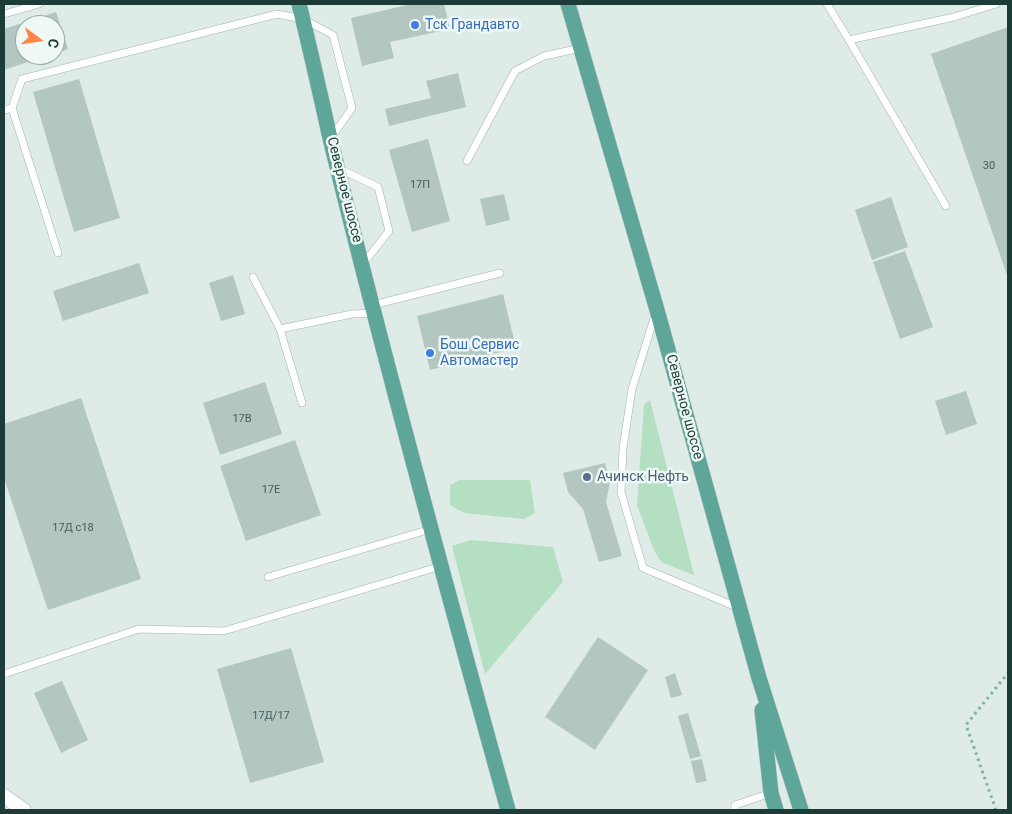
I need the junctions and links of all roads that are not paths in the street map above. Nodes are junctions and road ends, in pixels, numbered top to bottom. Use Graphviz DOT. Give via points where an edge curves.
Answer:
graph roads {
  1 [pos="39,4"];
  2 [pos="299,4"];
  3 [pos="568,4"];
  4 [pos="826,4"];
  5 [pos="996,4"];
  6 [pos="4,14"];
  7 [pos="302,19"];
  8 [pos="849,40"];
  9 [pos="581,48"];
  10 [pos="12,108"];
  11 [pos="4,110"];
  12 [pos="330,138"];
  13 [pos="466,161"];
  14 [pos="338,168"];
  15 [pos="946,206"];
  16 [pos="58,253"];
  17 [pos="362,264"];
  18 [pos="500,273"];
  19 [pos="253,278"];
  20 [pos="374,309"];
  21 [pos="657,310"];
  22 [pos="280,329"];
  23 [pos="302,403"];
  24 [pos="431,529"];
  25 [pos="441,566"];
  26 [pos="268,577"];
  27 [pos="739,609"];
  28 [pos="4,674"];
  29 [pos="759,678"];
  30 [pos="771,793"];
  31 [pos="4,796"];
  32 [pos="24,810"];
  33 [pos="508,810"];
  34 [pos="735,810"];
  35 [pos="776,810"];
  36 [pos="801,810"];
  1 -- 6 [label="lane"];
  2 -- 7 [label="main road, Северное шоссе"];
  3 -- 9 [label="main road, Северное шоссе"];
  4 -- 8 [label="lane"];
  5 -- 8 [label="lane" via="954,17"];
  7 -- 10 [label="lane" via="277,14 22,79"];
  7 -- 12 [label="main road, Северное шоссе"];
  7 -- 12 [label="lane" via="333,34 352,108"];
  8 -- 15 [label="lane"];
  9 -- 13 [label="lane" via="544,56 515,71"];
  9 -- 21 [label="main road, Северное шоссе"];
  10 -- 11 [label="lane"];
  10 -- 16 [label="lane"];
  12 -- 14 [label="main road, Северное шоссе"];
  14 -- 17 [label="main road, Северное шоссе"];
  14 -- 17 [label="lane" via="378,187 389,232"];
  17 -- 20 [label="main road, Северное шоссе"];
  18 -- 20 [label="lane"];
  19 -- 22 [label="lane"];
  20 -- 22 [label="lane"];
  20 -- 24 [label="main road, Северное шоссе"];
  21 -- 27 [label="main road, Северное шоссе"];
  21 -- 27 [label="lane" via="632,389 623,448 621,492 643,568"];
  22 -- 23 [label="lane"];
  24 -- 25 [label="main road, Северное шоссе"];
  24 -- 26 [label="lane"];
  25 -- 28 [label="lane" via="224,631 140,629"];
  25 -- 33 [label="main road, Северное шоссе"];
  27 -- 29 [label="main road, Северное шоссе"];
  29 -- 30 [label="main road"];
  29 -- 36 [label="main road, Северное шоссе"];
  30 -- 34 [label="lane" via="735,805"];
  30 -- 35 [label="main road"];
  31 -- 32 [label="street"];
}
